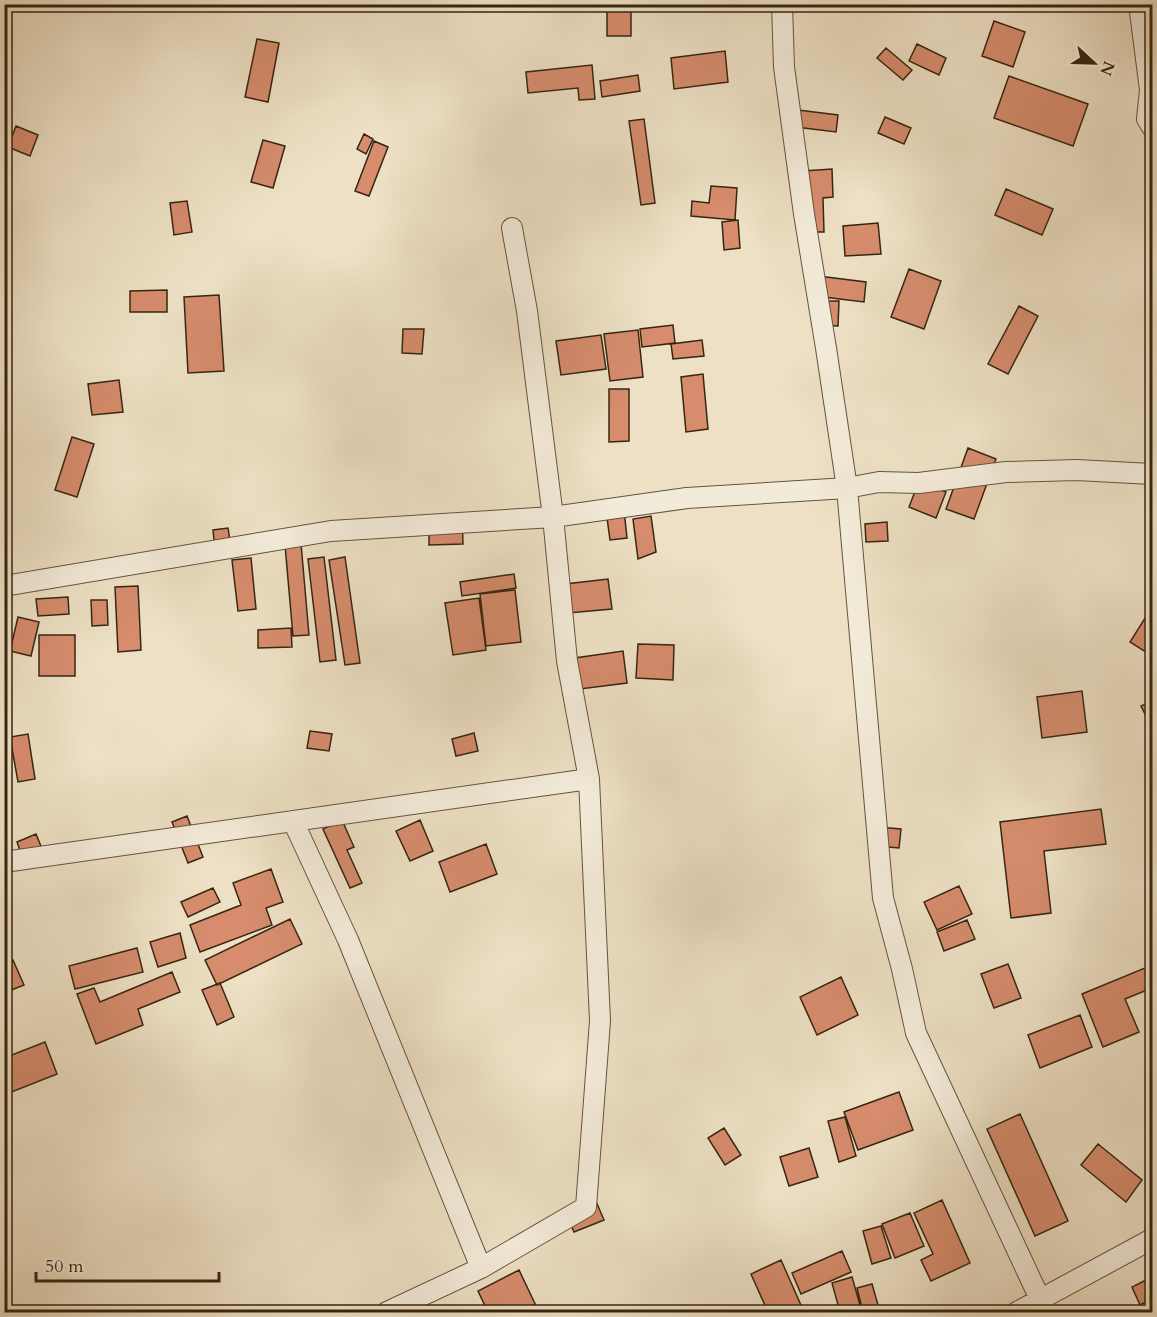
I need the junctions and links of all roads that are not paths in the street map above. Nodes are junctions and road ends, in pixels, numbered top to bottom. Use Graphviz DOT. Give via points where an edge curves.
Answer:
graph roads {
  1 [pos="782,4"];
  2 [pos="1139,4"];
  3 [pos="1152,127"];
  4 [pos="512,228"];
  5 [pos="1152,474"];
  6 [pos="847,488"];
  7 [pos="553,517"];
  8 [pos="4,586"];
  9 [pos="589,779"];
  10 [pos="293,821"];
  11 [pos="4,862"];
  12 [pos="1152,1239"];
  13 [pos="481,1268"];
  14 [pos="1043,1306"];
  15 [pos="387,1312"];
  16 [pos="1017,1312"];
  1 -- 6 [label="street" via="784,67"];
  2 -- 3 [label="street" via="1150,90 1147,120"];
  4 -- 7 [label="street" via="527,311"];
  5 -- 6 [label="street" via="1006,472"];
  6 -- 7 [label="street" via="687,498"];
  6 -- 14 [label="street" via="883,898 916,1033"];
  7 -- 8 [label="street" via="331,531"];
  7 -- 9 [label="street" via="567,661"];
  9 -- 10 [label="street"];
  9 -- 13 [label="street" via="600,1021 586,1207"];
  10 -- 11 [label="street"];
  10 -- 13 [label="street" via="348,940"];
  12 -- 14 [label="street"];
  13 -- 15 [label="street"];
  14 -- 16 [label="street"];
}
